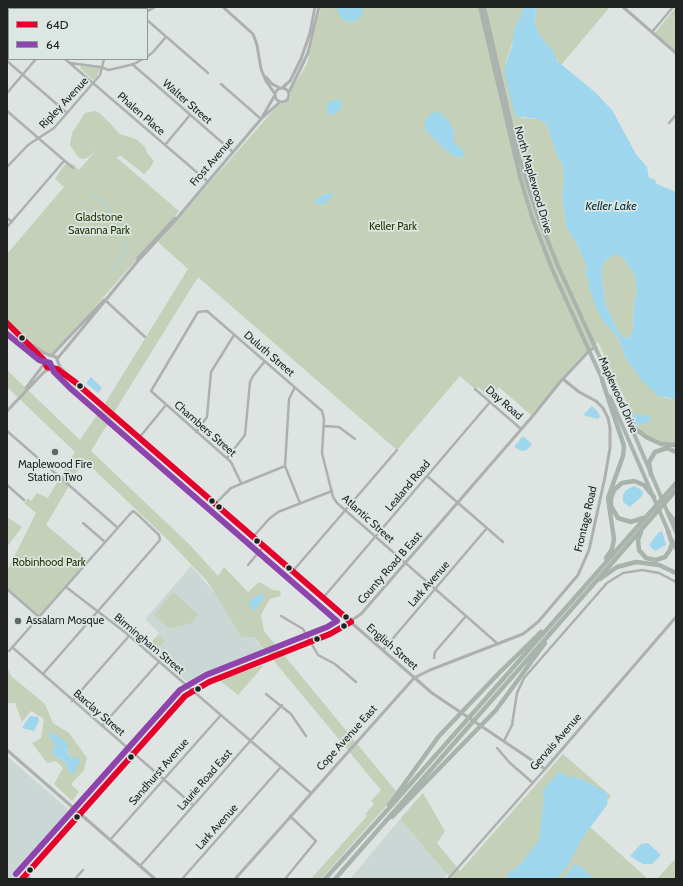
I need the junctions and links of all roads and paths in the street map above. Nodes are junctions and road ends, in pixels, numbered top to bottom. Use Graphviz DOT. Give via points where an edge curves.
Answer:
graph roads {
  1 [pos="223,7"];
  2 [pos="315,7"];
  3 [pos="319,7"];
  4 [pos="480,7"];
  5 [pos="484,7"];
  6 [pos="623,7"];
  7 [pos="673,7"];
  8 [pos="148,21"];
  9 [pos="652,32"];
  10 [pos="166,37"];
  11 [pos="676,53"];
  12 [pos="148,56"];
  13 [pos="35,60"];
  14 [pos="66,60"];
  15 [pos="104,60"];
  16 [pos="141,60"];
  17 [pos="7,61"];
  18 [pos="70,63"];
  19 [pos="132,64"];
  20 [pos="102,68"];
  21 [pos="208,73"];
  22 [pos="23,74"];
  23 [pos="263,74"];
  24 [pos="94,84"];
  25 [pos="221,84"];
  26 [pos="281,88"];
  27 [pos="289,92"];
  28 [pos="7,93"];
  29 [pos="275,94"];
  30 [pos="282,102"];
  31 [pos="7,111"];
  32 [pos="67,113"];
  33 [pos="676,114"];
  34 [pos="190,116"];
  35 [pos="261,119"];
  36 [pos="669,123"];
  37 [pos="39,139"];
  38 [pos="165,145"];
  39 [pos="233,152"];
  40 [pos="7,159"];
  41 [pos="64,161"];
  42 [pos="11,162"];
  43 [pos="7,167"];
  44 [pos="73,168"];
  45 [pos="207,181"];
  46 [pos="7,218"];
  47 [pos="12,222"];
  48 [pos="7,228"];
  49 [pos="104,300"];
  50 [pos="7,323"];
  51 [pos="234,335"];
  52 [pos="146,337"];
  53 [pos="24,339"];
  54 [pos="595,347"];
  55 [pos="589,352"];
  56 [pos="51,355"];
  57 [pos="58,361"];
  58 [pos="265,361"];
  59 [pos="44,362"];
  60 [pos="52,369"];
  61 [pos="563,379"];
  62 [pos="602,380"];
  63 [pos="75,382"];
  64 [pos="295,387"];
  65 [pos="475,389"];
  66 [pos="151,391"];
  67 [pos="23,393"];
  68 [pos="490,402"];
  69 [pos="166,405"];
  70 [pos="320,409"];
  71 [pos="7,411"];
  72 [pos="626,415"];
  73 [pos="324,426"];
  74 [pos="521,429"];
  75 [pos="7,432"];
  76 [pos="196,432"];
  77 [pos="139,438"];
  78 [pos="355,440"];
  79 [pos="676,445"];
  80 [pos="397,450"];
  81 [pos="676,452"];
  82 [pos="227,458"];
  83 [pos="285,466"];
  84 [pos="651,475"];
  85 [pos="427,476"];
  86 [pos="241,483"];
  87 [pos="676,483"];
  88 [pos="7,485"];
  89 [pos="332,491"];
  90 [pos="674,491"];
  91 [pos="654,498"];
  92 [pos="24,500"];
  93 [pos="458,502"];
  94 [pos="300,503"];
  95 [pos="215,504"];
  96 [pos="345,511"];
  97 [pos="668,513"];
  98 [pos="648,517"];
  99 [pos="83,523"];
  100 [pos="676,523"];
  101 [pos="118,528"];
  102 [pos="487,528"];
  103 [pos="668,531"];
  104 [pos="676,532"];
  105 [pos="253,537"];
  106 [pos="376,537"];
  107 [pos="105,542"];
  108 [pos="504,542"];
  109 [pos="264,546"];
  110 [pos="676,549"];
  111 [pos="406,563"];
  112 [pos="248,565"];
  113 [pos="293,572"];
  114 [pos="676,573"];
  115 [pos="594,576"];
  116 [pos="676,582"];
  117 [pos="66,587"];
  118 [pos="435,589"];
  119 [pos="7,590"];
  120 [pos="323,598"];
  121 [pos="577,601"];
  122 [pos="573,606"];
  123 [pos="97,612"];
  124 [pos="281,616"];
  125 [pos="466,616"];
  126 [pos="39,617"];
  127 [pos="676,617"];
  128 [pos="555,619"];
  129 [pos="351,622"];
  130 [pos="129,636"];
  131 [pos="310,642"];
  132 [pos="498,644"];
  133 [pos="12,647"];
  134 [pos="383,650"];
  135 [pos="9,651"];
  136 [pos="434,658"];
  137 [pos="159,662"];
  138 [pos="43,674"];
  139 [pos="414,678"];
  140 [pos="356,682"];
  141 [pos="193,691"];
  142 [pos="266,694"];
  143 [pos="72,701"];
  144 [pos="282,705"];
  145 [pos="462,714"];
  146 [pos="221,715"];
  147 [pos="480,725"];
  148 [pos="102,726"];
  149 [pos="306,736"];
  150 [pos="250,741"];
  151 [pos="504,741"];
  152 [pos="497,748"];
  153 [pos="7,750"];
  154 [pos="133,753"];
  155 [pos="281,767"];
  156 [pos="545,769"];
  157 [pos="164,780"];
  158 [pos="532,783"];
  159 [pos="311,793"];
  160 [pos="193,805"];
  161 [pos="80,813"];
  162 [pos="290,816"];
  163 [pos="374,834"];
  164 [pos="110,840"];
  165 [pos="359,842"];
  166 [pos="140,866"];
  167 [pos="83,870"];
  168 [pos="26,875"];
  169 [pos="22,879"];
  170 [pos="31,879"];
  171 [pos="75,879"];
  172 [pos="155,879"];
  173 [pos="182,879"];
  174 [pos="235,879"];
  175 [pos="285,879"];
  176 [pos="325,879"];
  177 [pos="335,879"];
  178 [pos="448,879"];
  1 -- 23 [label="street" via="253,34"];
  2 -- 26 [label="street" via="301,59 290,81"];
  3 -- 27 [label="street" via="308,53"];
  4 -- 55 [label="main road, North Maplewood Drive" via="532,217 552,270"];
  5 -- 54 [label="main road, North Maplewood Drive" via="529,193 549,245"];
  6 -- 9 [label="street"];
  7 -- 9 [label="street"];
  8 -- 10 [label="street"];
  9 -- 11 [label="street"];
  10 -- 12 [label="street"];
  10 -- 21 [label="street"];
  13 -- 22 [label="street"];
  14 -- 18 [label="street, Phalen Place"];
  15 -- 20 [label="street, Ripley Avenue"];
  16 -- 19 [label="street"];
  17 -- 22 [label="street"];
  18 -- 20 [label="street"];
  18 -- 24 [label="street, Phalen Place"];
  19 -- 20 [label="street" via="109,70"];
  19 -- 34 [label="street, Walter Street"];
  20 -- 24 [label="street, Ripley Avenue"];
  22 -- 28 [label="street"];
  22 -- 32 [label="street"];
  23 -- 26 [label="street" via="272,84"];
  23 -- 29 [label="street"];
  24 -- 32 [label="street, Ripley Avenue"];
  24 -- 38 [label="street, Phalen Place"];
  25 -- 35 [label="street"];
  26 -- 27 [label="street"];
  26 -- 29 [label="street"];
  27 -- 30 [label="street" via="289,98"];
  29 -- 30 [label="street"];
  29 -- 35 [label="street, Frost Avenue"];
  30 -- 35 [label="street, Frost Avenue"];
  31 -- 37 [label="street"];
  32 -- 37 [label="street, Ripley Avenue" via="54,128"];
  33 -- 36 [label="street"];
  34 -- 38 [label="street"];
  34 -- 39 [label="street, Walter Street"];
  35 -- 39 [label="street, Frost Avenue"];
  37 -- 41 [label="street"];
  37 -- 42 [label="street, Ripley Avenue" via="28,145"];
  38 -- 45 [label="street, Phalen Place"];
  39 -- 45 [label="street, Frost Avenue"];
  40 -- 42 [label="street"];
  41 -- 44 [label="street"];
  41 -- 47 [label="street"];
  42 -- 43 [label="street, Ripley Avenue"];
  45 -- 49 [label="street, Frost Avenue"];
  46 -- 47 [label="street"];
  47 -- 48 [label="street"];
  49 -- 52 [label="street"];
  49 -- 56 [label="street, Frost Avenue"];
  49 -- 57 [label="street, Frost Avenue"];
  50 -- 53 [label="street"];
  51 -- 58 [label="street, Duluth Street"];
  51 -- 66 [label="street, Duluth Street" via="207,311 198,312"];
  51 -- 76 [label="street" via="213,367 209,381 207,417"];
  53 -- 56 [label="street"];
  53 -- 59 [label="street"];
  54 -- 55 [label="street, County Road B East"];
  54 -- 72 [label="main road, North Maplewood Drive"];
  55 -- 61 [label="street, County Road B East"];
  55 -- 62 [label="main road, Maplewood Drive"];
  56 -- 57 [label="street, English Street"];
  56 -- 59 [label="street, Frost Avenue"];
  57 -- 60 [label="street, Frost Avenue"];
  57 -- 63 [label="street, English Street" via="60,367"];
  58 -- 64 [label="street, Duluth Street"];
  58 -- 82 [label="street" via="250,382 245,435"];
  59 -- 60 [label="street, English Street"];
  59 -- 67 [label="street"];
  60 -- 63 [label="street, English Street" via="58,370"];
  60 -- 67 [label="street" via="45,371"];
  61 -- 74 [label="street, County Road B East"];
  61 -- 132 [label="street, Frontage Road" via="599,404 609,424 609,456 590,545 578,575 538,622 523,634"];
  62 -- 91 [label="main road, Maplewood Drive"];
  62 -- 115 [label="highway" via="622,437 624,451 608,498 614,531 613,544"];
  63 -- 77 [label="street, English Street"];
  64 -- 70 [label="street, Duluth Street"];
  64 -- 83 [label="street" via="289,399"];
  65 -- 68 [label="street, Day Road"];
  66 -- 69 [label="street, Chambers Street"];
  67 -- 71 [label="street"];
  68 -- 74 [label="street, Day Road"];
  68 -- 85 [label="street, Lealand Road"];
  69 -- 76 [label="street, Chambers Street"];
  69 -- 77 [label="street"];
  70 -- 73 [label="street, Atlantic Street" via="324,416"];
  72 -- 79 [label="highway" via="646,437 661,444"];
  72 -- 84 [label="main road, North Maplewood Drive"];
  73 -- 78 [label="street" via="339,427"];
  73 -- 89 [label="street, Atlantic Street" via="322,453"];
  74 -- 93 [label="street, County Road B East"];
  75 -- 101 [label="street"];
  76 -- 82 [label="street, Chambers Street"];
  77 -- 95 [label="street, English Street"];
  80 -- 96 [label="street"];
  81 -- 84 [label="highway" via="667,448 655,452 649,462"];
  82 -- 86 [label="street, Chambers Street" via="233,464"];
  83 -- 86 [label="street"];
  83 -- 94 [label="street"];
  84 -- 97 [label="main road, North Maplewood Drive"];
  85 -- 93 [label="street"];
  85 -- 106 [label="street, Lealand Road"];
  86 -- 95 [label="street" via="227,490"];
  87 -- 90 [label="highway"];
  88 -- 92 [label="street"];
  89 -- 94 [label="street"];
  89 -- 96 [label="street, Atlantic Street" via="336,503"];
  90 -- 98 [label="highway"];
  91 -- 98 [label="highway" via="644,486 634,481 622,483 612,494 611,506 618,518 631,522"];
  91 -- 103 [label="main road, Maplewood Drive"];
  93 -- 102 [label="street"];
  93 -- 111 [label="street, County Road B East"];
  94 -- 105 [label="street" via="274,515"];
  95 -- 105 [label="street, English Street"];
  96 -- 106 [label="street, Atlantic Street"];
  96 -- 113 [label="street"];
  97 -- 100 [label="highway"];
  97 -- 104 [label="main road, North Maplewood Drive"];
  98 -- 103 [label="highway" via="638,540 639,550 646,558 656,560 668,555 672,543"];
  98 -- 115 [label="highway"];
  98 -- 121 [label="highway"];
  99 -- 107 [label="street"];
  101 -- 107 [label="street"];
  101 -- 123 [label="street" via="133,512 160,538"];
  102 -- 108 [label="street"];
  102 -- 118 [label="street, Lark Avenue"];
  103 -- 110 [label="main road, Maplewood Drive"];
  105 -- 109 [label="street, English Street"];
  106 -- 111 [label="street, Atlantic Street"];
  106 -- 120 [label="street, Lealand Road"];
  107 -- 117 [label="street"];
  109 -- 112 [label="street"];
  109 -- 113 [label="street, English Street"];
  111 -- 118 [label="street, Atlantic Street"];
  111 -- 129 [label="street, County Road B East" via="367,609"];
  113 -- 120 [label="street, English Street"];
  114 -- 121 [label="highway" via="653,563 636,562 624,565 606,574"];
  115 -- 128 [label="highway"];
  116 -- 151 [label="street" via="659,573 642,570 623,574 607,583 524,678 517,693 512,725"];
  117 -- 123 [label="street, Birmingham Street"];
  117 -- 126 [label="street"];
  118 -- 125 [label="street, Atlantic Street"];
  118 -- 134 [label="street, Lark Avenue"];
  119 -- 126 [label="street"];
  120 -- 129 [label="street, English Street"];
  121 -- 122 [label="highway"];
  122 -- 147 [label="highway" via="500,705"];
  122 -- 163 [label="highway"];
  123 -- 130 [label="street, Birmingham Street"];
  123 -- 138 [label="street"];
  124 -- 131 [label="street" via="306,632"];
  125 -- 132 [label="street, Atlantic Street"];
  125 -- 136 [label="street" via="435,652"];
  126 -- 133 [label="street"];
  127 -- 156 [label="street, Gervais Avenue"];
  128 -- 145 [label="highway"];
  128 -- 165 [label="highway"];
  129 -- 131 [label="street, County Road B East"];
  129 -- 134 [label="street, English Street"];
  130 -- 137 [label="street, Birmingham Street"];
  130 -- 143 [label="street"];
  131 -- 140 [label="street" via="318,655 335,664"];
  131 -- 141 [label="street, County Road B East" via="217,678"];
  132 -- 139 [label="street, Cope Avenue East"];
  133 -- 135 [label="street"];
  133 -- 138 [label="street, Barclay Street"];
  134 -- 139 [label="street, English Street"];
  137 -- 141 [label="street, Birmingham Street"];
  137 -- 148 [label="street"];
  138 -- 143 [label="street, Barclay Street"];
  139 -- 145 [label="street, English Street"];
  139 -- 159 [label="street, Cope Avenue East"];
  141 -- 146 [label="street, Birmingham Street"];
  141 -- 154 [label="street, County Road B East" via="178,702"];
  142 -- 144 [label="street"];
  143 -- 148 [label="street, Barclay Street"];
  144 -- 149 [label="street"];
  144 -- 150 [label="street, Laurie Road East"];
  145 -- 147 [label="street, English Street"];
  145 -- 165 [label="highway" via="426,752"];
  146 -- 150 [label="street, Birmingham Street"];
  146 -- 157 [label="street, Sandhurst Avenue"];
  147 -- 151 [label="street, English Street"];
  147 -- 163 [label="highway"];
  148 -- 154 [label="street, Barclay Street"];
  150 -- 155 [label="street, Birmingham Street"];
  150 -- 160 [label="street, Laurie Road East"];
  151 -- 156 [label="street, English Street"];
  152 -- 158 [label="street"];
  153 -- 161 [label="street"];
  154 -- 157 [label="street, Barclay Street"];
  154 -- 161 [label="street, County Road B East"];
  155 -- 159 [label="street, Birmingham Street"];
  155 -- 173 [label="street, Lark Avenue"];
  156 -- 158 [label="street, Gervais Avenue"];
  157 -- 160 [label="street, Barclay Street"];
  157 -- 164 [label="street, Sandhurst Avenue"];
  158 -- 178 [label="street, Gervais Avenue"];
  159 -- 162 [label="street, Cope Avenue East"];
  160 -- 166 [label="street, Laurie Road East"];
  161 -- 164 [label="street"];
  161 -- 168 [label="street, County Road B East"];
  162 -- 174 [label="street, Cope Avenue East"];
  162 -- 175 [label="street" via="316,841"];
  163 -- 177 [label="highway"];
  164 -- 166 [label="street"];
  165 -- 176 [label="highway"];
  166 -- 172 [label="street"];
  167 -- 171 [label="street"];
  168 -- 169 [label="street, County Road B East"];
  168 -- 170 [label="street"];
}
